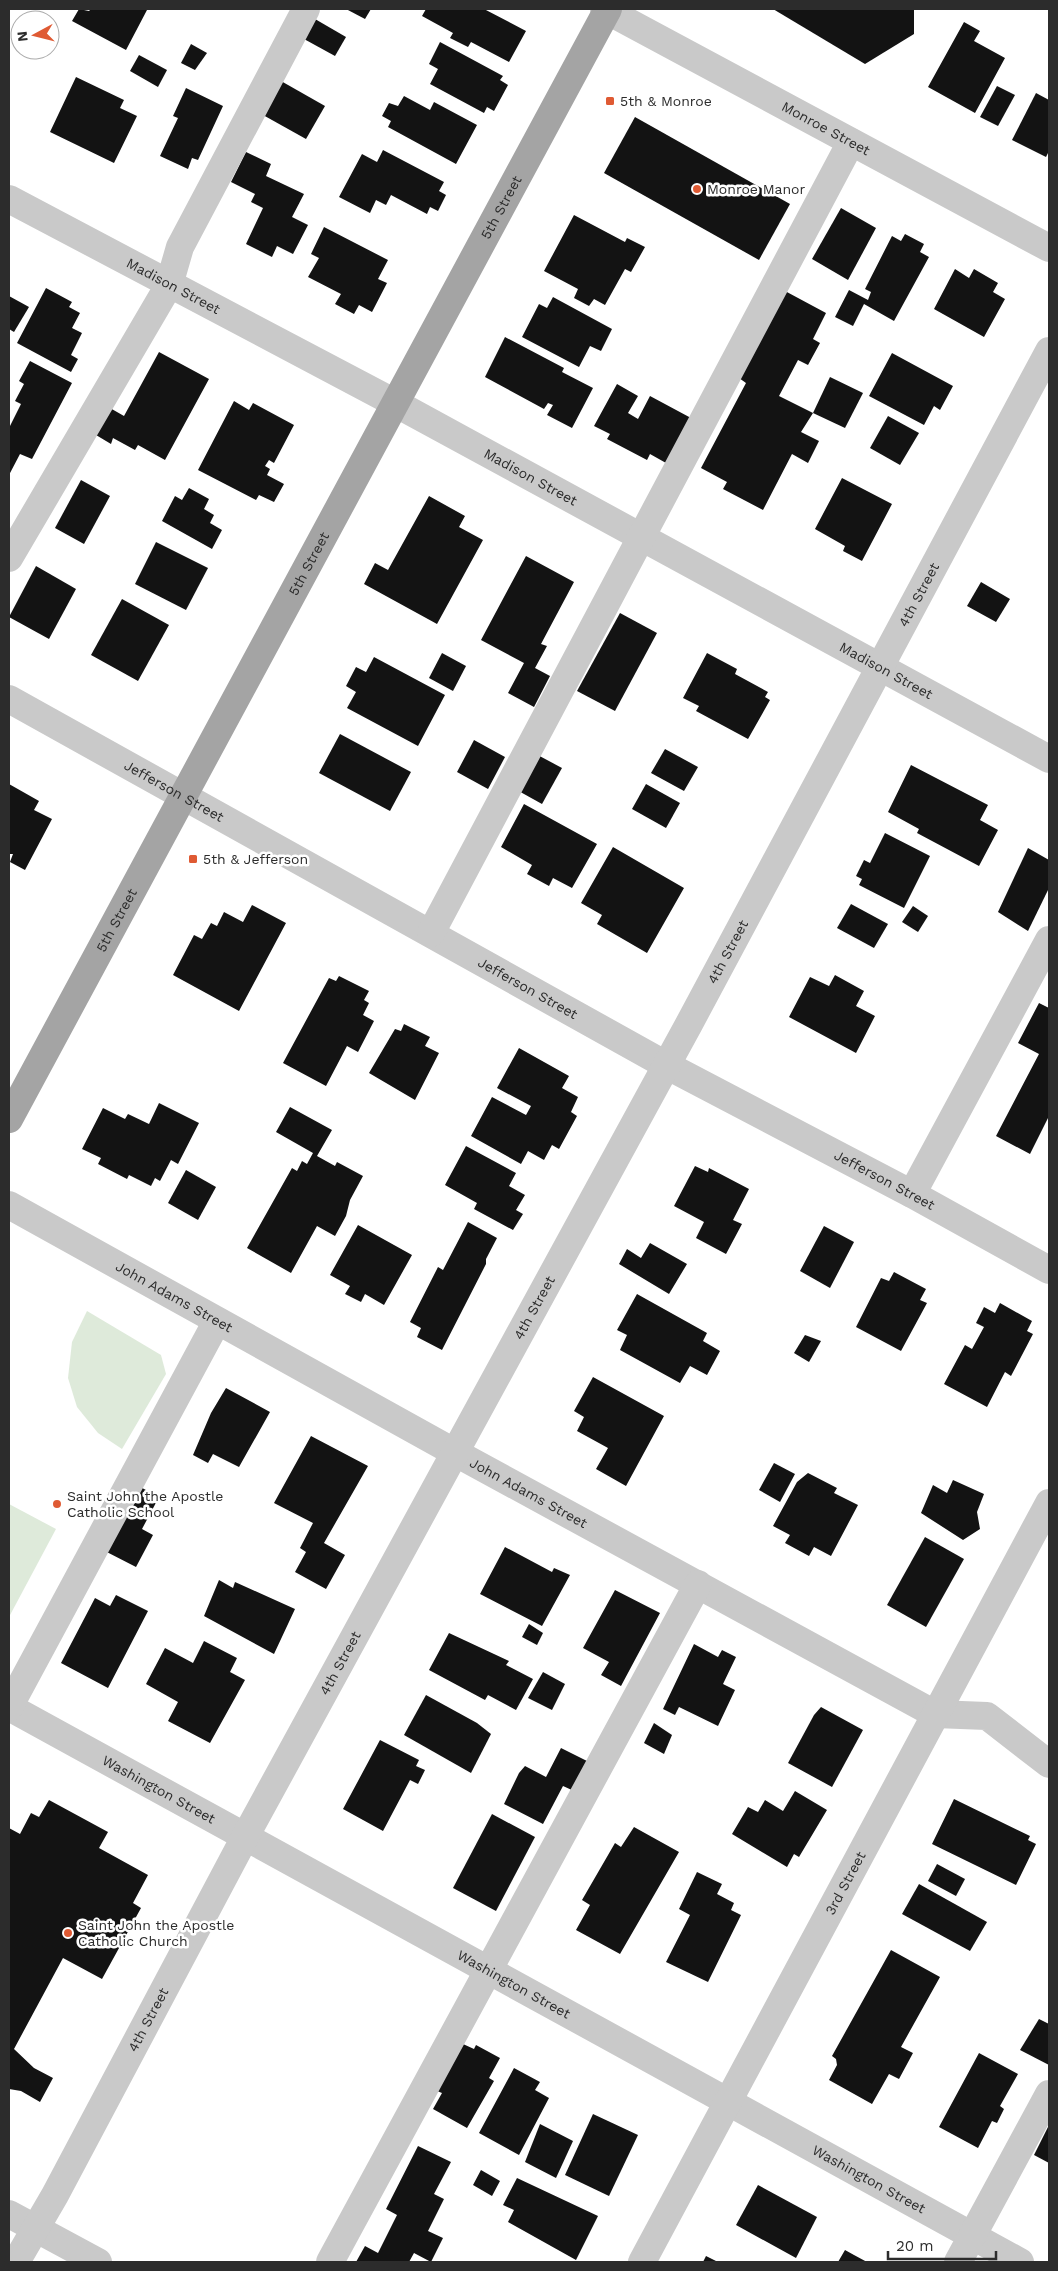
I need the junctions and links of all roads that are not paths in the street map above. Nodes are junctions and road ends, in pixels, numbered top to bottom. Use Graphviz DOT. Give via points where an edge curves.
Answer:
graph roads {
  1 [pos="306,9"];
  2 [pos="606,9"];
  3 [pos="851,142"];
  4 [pos="9,199"];
  5 [pos="1049,248"];
  6 [pos="169,285"];
  7 [pos="1049,351"];
  8 [pos="395,403"];
  9 [pos="641,537"];
  10 [pos="9,558"];
  11 [pos="880,668"];
  12 [pos="9,699"];
  13 [pos="1049,759"];
  14 [pos="183,797"];
  15 [pos="431,933"];
  16 [pos="1049,940"];
  17 [pos="666,1065"];
  18 [pos="9,1119"];
  19 [pos="912,1194"];
  20 [pos="9,1205"];
  21 [pos="1049,1270"];
  22 [pos="217,1321"];
  23 [pos="454,1452"];
  24 [pos="1049,1503"];
  25 [pos="698,1584"];
  26 [pos="9,1707"];
  27 [pos="935,1714"];
  28 [pos="1049,1764"];
  29 [pos="245,1836"];
  30 [pos="489,1971"];
  31 [pos="1049,2094"];
  32 [pos="728,2102"];
  33 [pos="9,2214"];
  34 [pos="35,2227"];
  35 [pos="973,2236"];
  36 [pos="16,2262"];
  37 [pos="98,2262"];
  38 [pos="330,2262"];
  39 [pos="642,2262"];
  40 [pos="958,2262"];
  41 [pos="1020,2262"];
  1 -- 6 [label="street" via="180,247"];
  2 -- 3 [label="street, Monroe Street"];
  2 -- 8 [label="main road, 5th Street"];
  3 -- 5 [label="street, Monroe Street"];
  3 -- 9 [label="street"];
  4 -- 6 [label="street, Madison Street"];
  6 -- 8 [label="street, Madison Street"];
  6 -- 10 [label="street"];
  7 -- 11 [label="street, 4th Street"];
  8 -- 9 [label="street, Madison Street"];
  8 -- 14 [label="main road, 5th Street"];
  9 -- 11 [label="street, Madison Street"];
  9 -- 15 [label="street"];
  11 -- 13 [label="street, Madison Street"];
  11 -- 17 [label="street, 4th Street"];
  12 -- 14 [label="street, Jefferson Street"];
  14 -- 15 [label="street, Jefferson Street"];
  14 -- 18 [label="main road, 5th Street"];
  15 -- 17 [label="street, Jefferson Street"];
  16 -- 19 [label="street"];
  17 -- 19 [label="street, Jefferson Street"];
  17 -- 23 [label="street, 4th Street"];
  19 -- 21 [label="street, Jefferson Street"];
  20 -- 22 [label="street, John Adams Street"];
  22 -- 23 [label="street, John Adams Street"];
  22 -- 26 [label="street"];
  23 -- 25 [label="street, John Adams Street"];
  23 -- 29 [label="street, 4th Street"];
  24 -- 27 [label="street, 3rd Street"];
  25 -- 27 [label="street, John Adams Street"];
  25 -- 30 [label="street"];
  26 -- 29 [label="street, Washington Street"];
  27 -- 28 [label="street, John Adams Street" via="987,1716"];
  27 -- 32 [label="street, 3rd Street"];
  29 -- 30 [label="street, Washington Street"];
  29 -- 34 [label="street, 4th Street"];
  30 -- 32 [label="street, Washington Street"];
  30 -- 38 [label="street"];
  31 -- 35 [label="street"];
  32 -- 35 [label="street, Washington Street"];
  32 -- 39 [label="street, 3rd Street"];
  33 -- 34 [label="street"];
  34 -- 36 [label="street, 4th Street"];
  34 -- 37 [label="street"];
  35 -- 40 [label="street"];
  35 -- 41 [label="street, Washington Street"];
}
